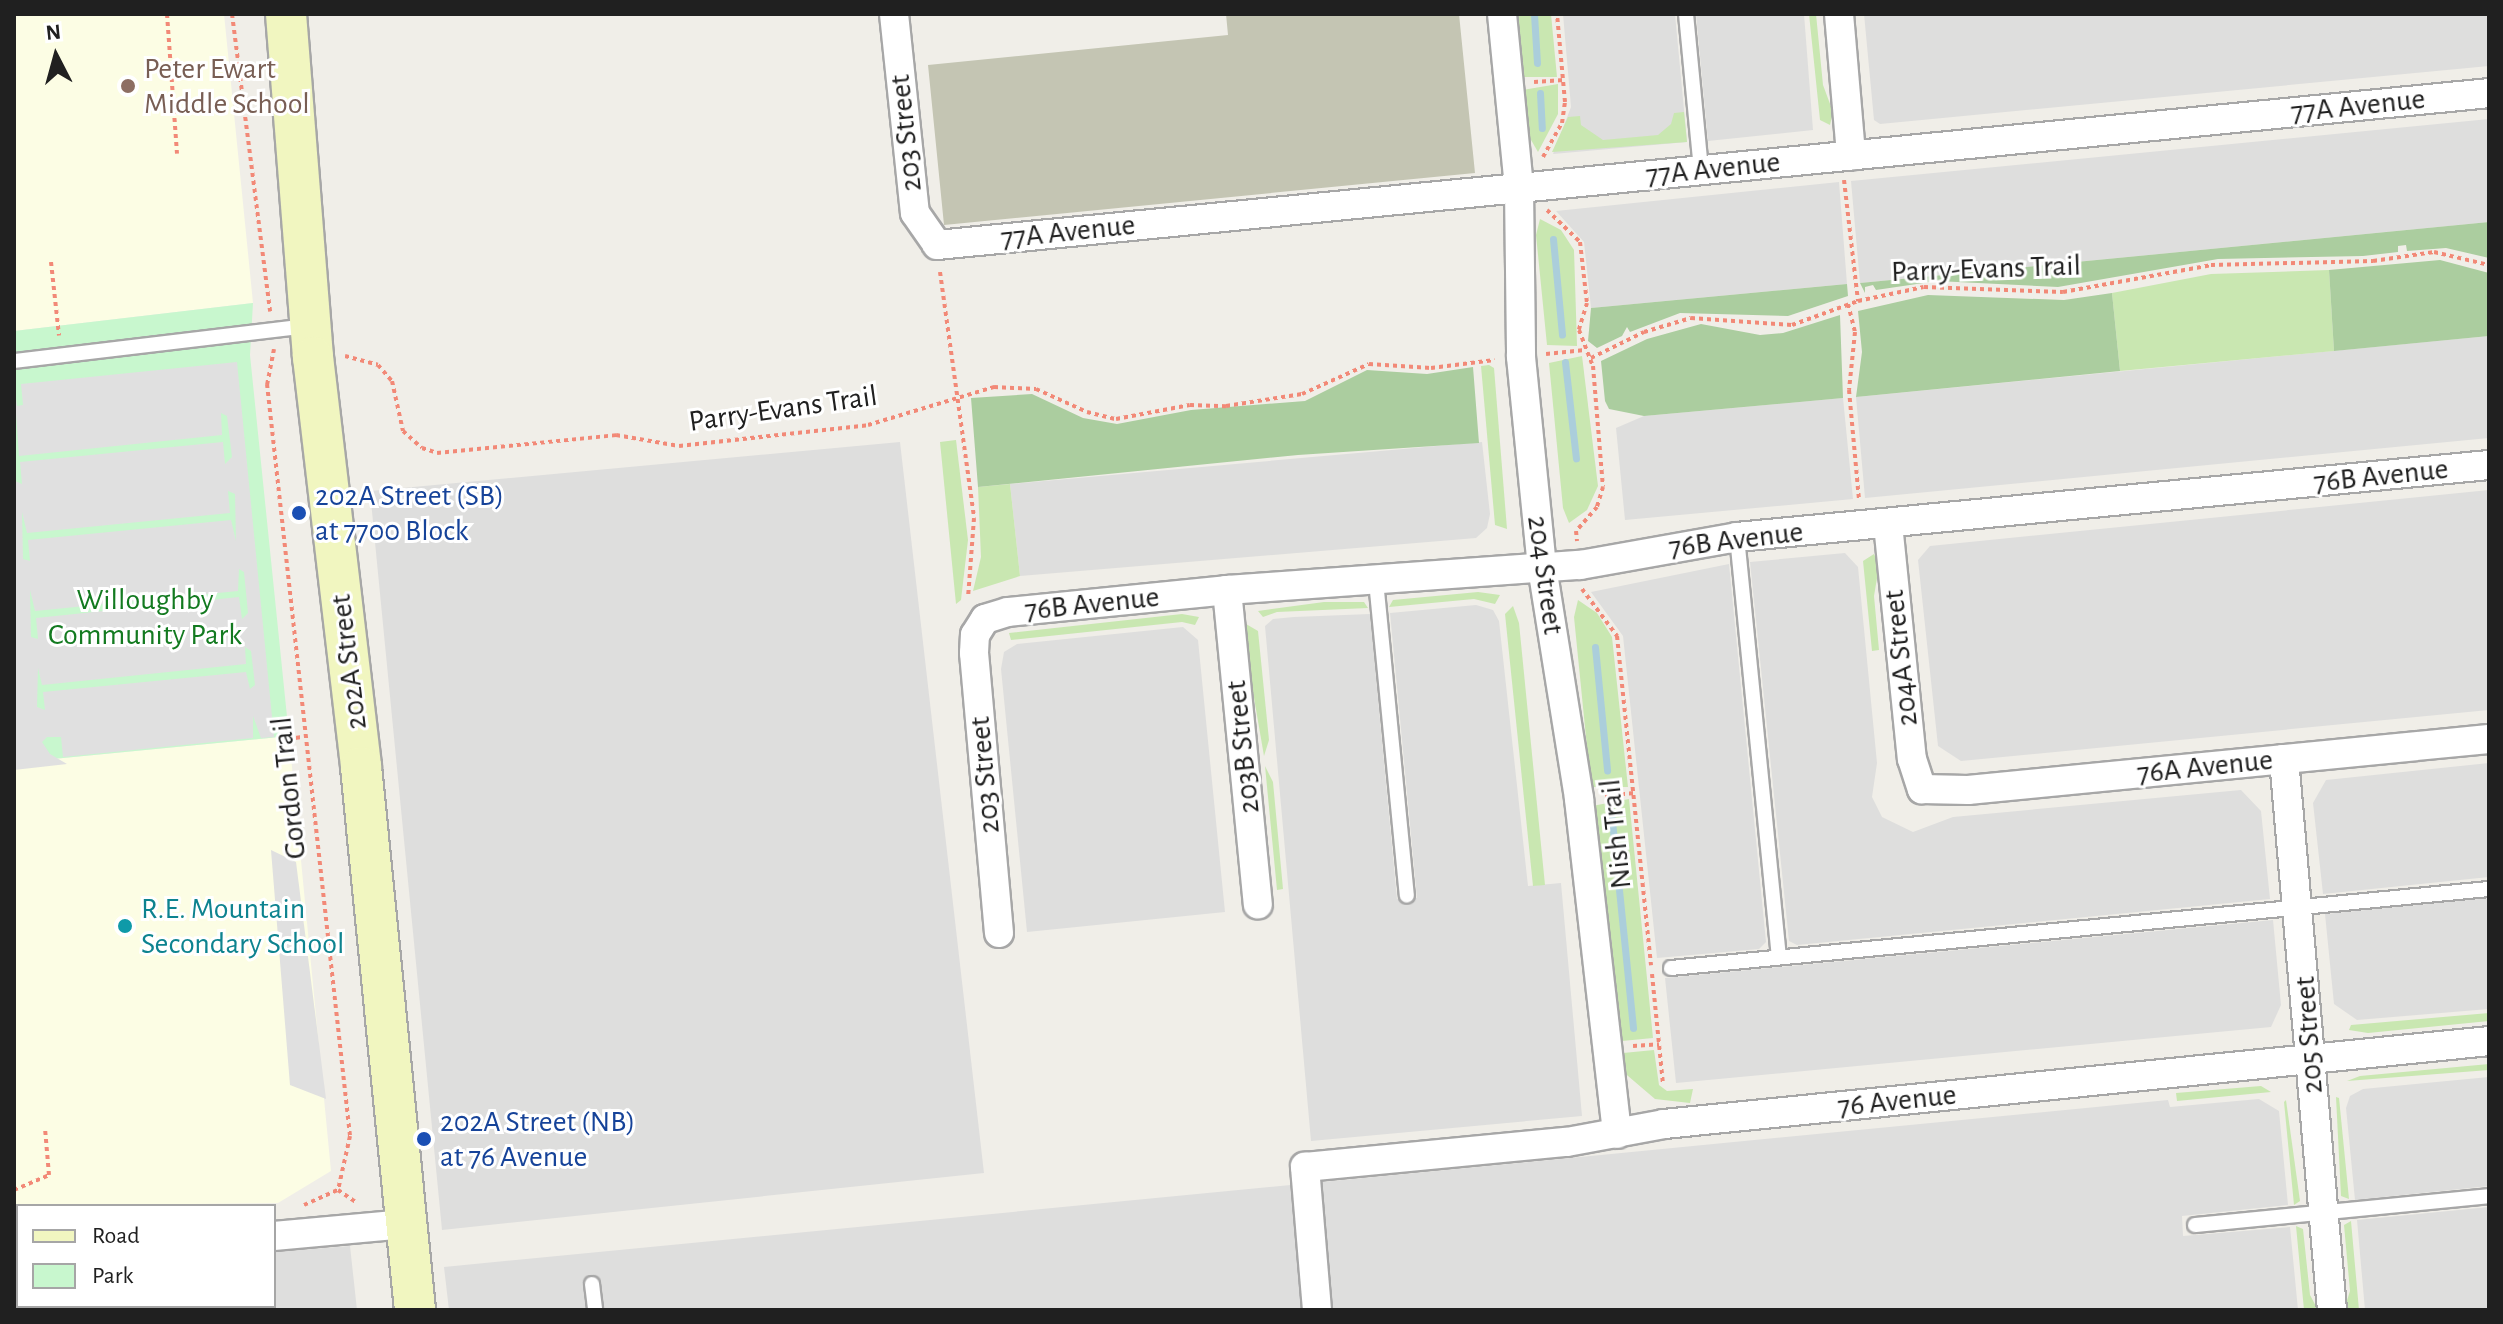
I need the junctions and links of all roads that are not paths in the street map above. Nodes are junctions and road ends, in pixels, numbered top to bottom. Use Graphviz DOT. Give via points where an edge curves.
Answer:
graph roads {
  1 [pos="286,14"];
  2 [pos="894,14"];
  3 [pos="1502,14"];
  4 [pos="1686,14"];
  5 [pos="1839,14"];
  6 [pos="2489,93"];
  7 [pos="1847,166"];
  8 [pos="1701,170"];
  9 [pos="1519,188"];
  10 [pos="937,245"];
  11 [pos="310,326"];
  12 [pos="14,361"];
  13 [pos="2489,465"];
  14 [pos="1888,524"];
  15 [pos="1737,537"];
  16 [pos="1542,567"];
  17 [pos="1376,581"];
  18 [pos="1227,590"];
  19 [pos="977,609"];
  20 [pos="2489,739"];
  21 [pos="2284,759"];
  22 [pos="1922,789"];
  23 [pos="2489,889"];
  24 [pos="1407,895"];
  25 [pos="1258,904"];
  26 [pos="2299,908"];
  27 [pos="999,933"];
  28 [pos="1779,957"];
  29 [pos="1671,968"];
  30 [pos="2489,1041"];
  31 [pos="2310,1061"];
  32 [pos="1617,1134"];
  33 [pos="2489,1196"];
  34 [pos="2323,1213"];
  35 [pos="405,1224"];
  36 [pos="2195,1225"];
  37 [pos="276,1236"];
  38 [pos="592,1284"];
  39 [pos="415,1310"];
  40 [pos="595,1310"];
  41 [pos="1317,1310"];
  42 [pos="2332,1310"];
  1 -- 11 [label="main road, 202A Street"];
  2 -- 10 [label="street, 203 Street" via="915,213"];
  3 -- 9 [label="street, 204 Street"];
  4 -- 8 [label="lane"];
  5 -- 7 [label="street"];
  6 -- 7 [label="street, 77A Avenue"];
  7 -- 8 [label="street, 77A Avenue"];
  8 -- 9 [label="street, 77A Avenue"];
  9 -- 10 [label="street, 77A Avenue"];
  9 -- 16 [label="street, 204 Street" via="1521,357"];
  11 -- 12 [label="lane"];
  11 -- 35 [label="main road, 202A Street" via="361,767"];
  13 -- 14 [label="street, 76B Avenue"];
  14 -- 15 [label="street, 76B Avenue"];
  14 -- 22 [label="street, 204A Street" via="1912,759"];
  15 -- 16 [label="street, 76B Avenue"];
  15 -- 28 [label="lane"];
  16 -- 17 [label="street, 76B Avenue"];
  16 -- 32 [label="street, 204 Street" via="1579,799"];
  17 -- 18 [label="street, 76B Avenue"];
  17 -- 24 [label="lane"];
  18 -- 19 [label="street, 76B Avenue" via="1008,612"];
  18 -- 25 [label="street, 203B Street"];
  19 -- 27 [label="street, 203 Street" via="974,653"];
  20 -- 21 [label="street, 76A Avenue"];
  21 -- 22 [label="street, 76A Avenue" via="1968,790"];
  21 -- 26 [label="street, 205 Street"];
  23 -- 26 [label="lane"];
  26 -- 28 [label="lane"];
  26 -- 31 [label="street, 205 Street"];
  28 -- 29 [label="lane"];
  30 -- 31 [label="street, 76 Avenue"];
  31 -- 32 [label="street, 76 Avenue" via="1664,1124"];
  31 -- 34 [label="street, 205 Street"];
  32 -- 41 [label="street, 76 Avenue" via="1305,1167"];
  33 -- 34 [label="lane"];
  34 -- 36 [label="lane"];
  34 -- 42 [label="street, 205 Street"];
  35 -- 37 [label="street"];
  35 -- 39 [label="main road, 202A Street"];
  38 -- 40 [label="lane"];
}
